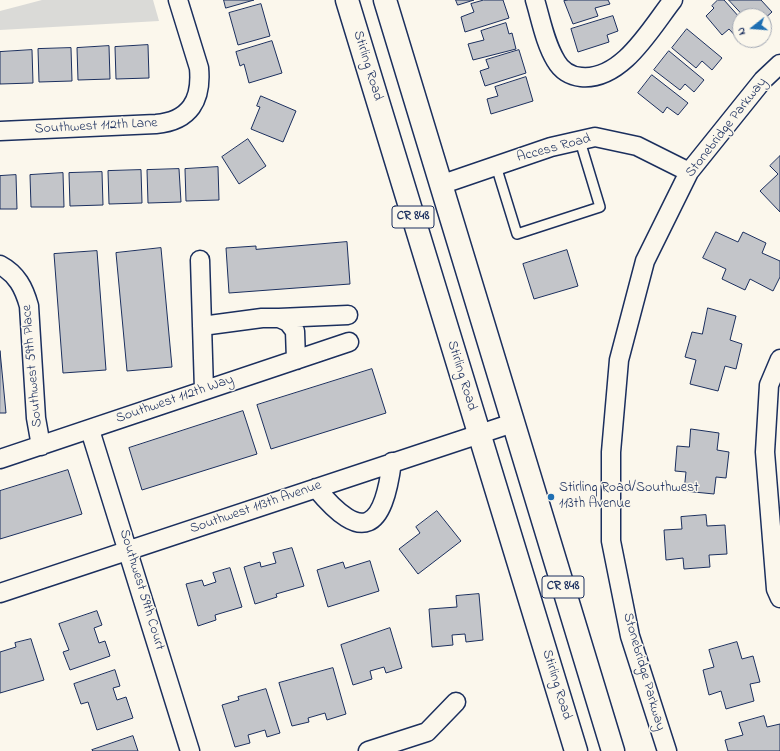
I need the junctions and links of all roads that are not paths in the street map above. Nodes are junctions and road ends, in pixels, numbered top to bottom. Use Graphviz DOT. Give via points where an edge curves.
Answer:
graph roads {
  1 [pos="178,0"];
  2 [pos="347,0"];
  3 [pos="385,0"];
  4 [pos="535,0"];
  5 [pos="673,0"];
  6 [pos="780,64"];
  7 [pos="0,132"];
  8 [pos="580,141"];
  9 [pos="496,166"];
  10 [pos="689,172"];
  11 [pos="440,185"];
  12 [pos="200,260"];
  13 [pos="4,267"];
  14 [pos="348,316"];
  15 [pos="279,318"];
  16 [pos="202,326"];
  17 [pos="349,342"];
  18 [pos="296,360"];
  19 [pos="780,360"];
  20 [pos="204,390"];
  21 [pos="513,423"];
  22 [pos="90,430"];
  23 [pos="479,434"];
  24 [pos="41,446"];
  25 [pos="0,459"];
  26 [pos="392,462"];
  27 [pos="316,488"];
  28 [pos="129,551"];
  29 [pos="0,593"];
  30 [pos="780,598"];
  31 [pos="456,702"];
  32 [pos="190,751"];
  33 [pos="368,751"];
  34 [pos="576,751"];
  35 [pos="613,751"];
  36 [pos="667,751"];
  1 -- 7 [label="street, Southwest 112th Lane" via="199,68 198,95 185,114 168,123"];
  2 -- 23 [label="main road, Stirling Road / CR 848"];
  3 -- 11 [label="main road, CR 848"];
  4 -- 5 [label="street" via="556,62 564,71 576,77 589,78 617,67 629,56"];
  6 -- 10 [label="street, Stonebridge Parkway" via="763,80"];
  8 -- 9 [label="street, Access Road" via="551,147"];
  8 -- 9 [label="lane" via="600,207 517,234"];
  8 -- 10 [label="street, Access Road" via="595,138 637,146"];
  9 -- 11 [label="street, Access Road"];
  10 -- 36 [label="street, Stonebridge Parkway" via="645,261 619,360 611,452 611,541 630,636"];
  11 -- 21 [label="main road, CR 848"];
  12 -- 16 [label="street"];
  13 -- 24 [label="street, Southwest 59th Place" via="16,277 24,289 29,306 36,418"];
  14 -- 15 [label="street"];
  15 -- 16 [label="street"];
  15 -- 18 [label="street" via="288,322 294,331"];
  16 -- 20 [label="street"];
  17 -- 18 [label="street, Southwest 112th Way"];
  18 -- 20 [label="street, Southwest 112th Way"];
  19 -- 30 [label="street" via="769,385 765,452 776,589"];
  20 -- 22 [label="street, Southwest 112th Way"];
  21 -- 23 [label="street, Southwest 113th Avenue"];
  21 -- 35 [label="main road, CR 848"];
  22 -- 24 [label="street, Southwest 112th Way"];
  22 -- 28 [label="street, Southwest 59th Court"];
  23 -- 26 [label="street, Southwest 113th Avenue"];
  23 -- 34 [label="main road, Stirling Road / CR 848"];
  24 -- 25 [label="street, Southwest 112th Way"];
  26 -- 27 [label="street, Southwest 113th Avenue"];
  26 -- 27 [label="street" via="385,501 371,521 365,523 347,518 334,509"];
  27 -- 28 [label="street, Southwest 113th Avenue"];
  28 -- 29 [label="street, Southwest 113th Avenue"];
  28 -- 32 [label="street, Southwest 59th Court"];
  31 -- 33 [label="street" via="427,732"];
}
